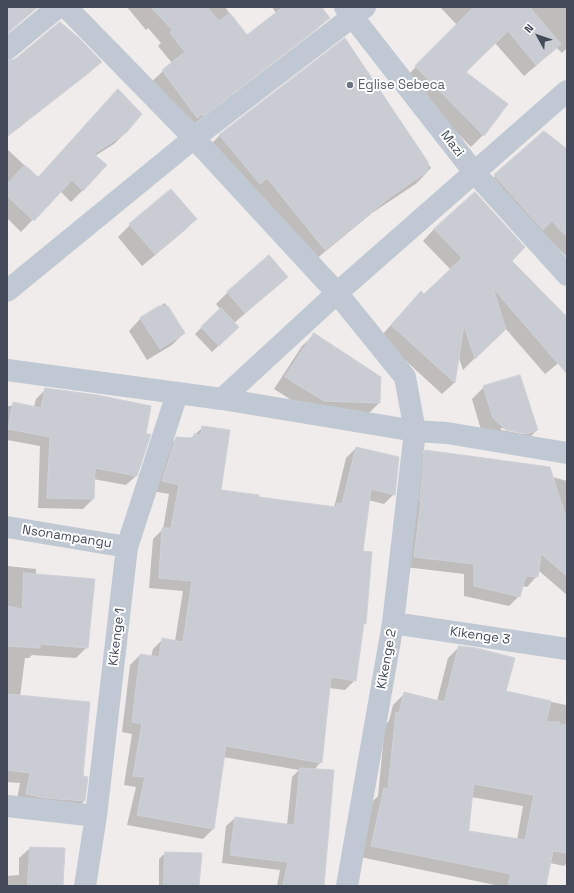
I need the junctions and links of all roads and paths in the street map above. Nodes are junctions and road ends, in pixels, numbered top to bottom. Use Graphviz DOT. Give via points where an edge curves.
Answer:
graph roads {
  1 [pos="58,7"];
  2 [pos="66,7"];
  3 [pos="354,10"];
  4 [pos="7,49"];
  5 [pos="567,91"];
  6 [pos="194,138"];
  7 [pos="474,172"];
  8 [pos="567,275"];
  9 [pos="7,291"];
  10 [pos="337,293"];
  11 [pos="7,370"];
  12 [pos="177,394"];
  13 [pos="222,399"];
  14 [pos="415,431"];
  15 [pos="567,452"];
  16 [pos="7,527"];
  17 [pos="127,547"];
  18 [pos="393,623"];
  19 [pos="567,649"];
  20 [pos="7,806"];
  21 [pos="96,816"];
  22 [pos="85,886"];
  23 [pos="347,886"];
  1 -- 4 [label="street"];
  2 -- 6 [label="street, Kikenge 2"];
  3 -- 6 [label="street"];
  3 -- 7 [label="street, Mazi"];
  5 -- 7 [label="street"];
  6 -- 9 [label="street"];
  6 -- 10 [label="street, Kikenge 2"];
  7 -- 8 [label="street, Mazi"];
  7 -- 10 [label="street"];
  10 -- 13 [label="street"];
  10 -- 14 [label="street, Kikenge 2" via="405,377"];
  11 -- 12 [label="street"];
  12 -- 13 [label="street"];
  12 -- 17 [label="street, Kikenge 1"];
  13 -- 14 [label="street"];
  14 -- 15 [label="street" via="447,433"];
  14 -- 18 [label="street, Kikenge 2"];
  16 -- 17 [label="street, Nsonampangu"];
  17 -- 21 [label="street, Kikenge 1"];
  18 -- 19 [label="street, Kikenge 3"];
  18 -- 23 [label="street, Kikenge 2"];
  20 -- 21 [label="street"];
  21 -- 22 [label="street, Kikenge 1"];
}
